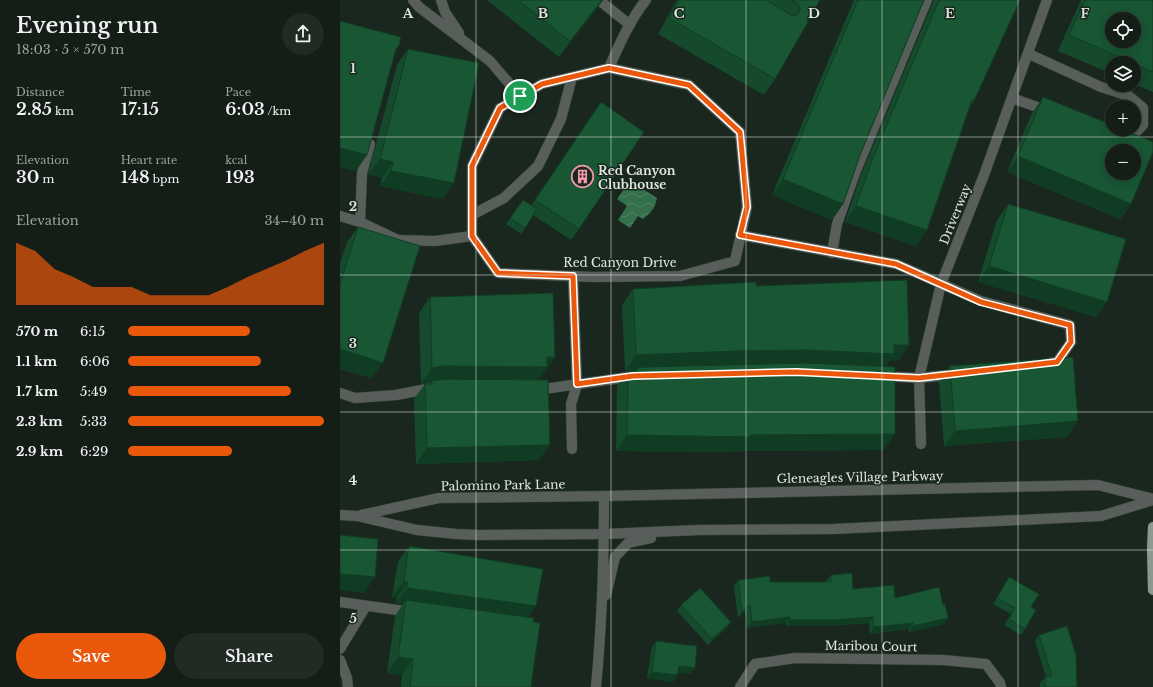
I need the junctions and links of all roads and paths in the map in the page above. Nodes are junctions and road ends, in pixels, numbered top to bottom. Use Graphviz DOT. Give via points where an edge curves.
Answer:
graph roads {
  1 [pos="413,0"];
  2 [pos="441,0"];
  3 [pos="599,0"];
  4 [pos="646,0"];
  5 [pos="927,0"];
  6 [pos="1047,0"];
  7 [pos="630,25"];
  8 [pos="464,40"];
  9 [pos="1029,54"];
  10 [pos="609,68"];
  11 [pos="572,77"];
  12 [pos="520,96"];
  13 [pos="1012,98"];
  14 [pos="1059,115"];
  15 [pos="372,135"];
  16 [pos="1116,138"];
  17 [pos="472,215"];
  18 [pos="340,216"];
  19 [pos="360,222"];
  20 [pos="740,235"];
  21 [pos="472,236"];
  22 [pos="832,253"];
  23 [pos="573,276"];
  24 [pos="941,284"];
  25 [pos="1042,364"];
  26 [pos="966,373"];
  27 [pos="648,376"];
  28 [pos="873,376"];
  29 [pos="919,378"];
  30 [pos="577,384"];
  31 [pos="440,388"];
  32 [pos="528,388"];
  33 [pos="340,393"];
  34 [pos="921,444"];
  35 [pos="572,449"];
  36 [pos="604,496"];
  37 [pos="1153,499"];
  38 [pos="340,515"];
  39 [pos="357,516"];
  40 [pos="1153,527"];
  41 [pos="699,530"];
  42 [pos="604,534"];
  43 [pos="1153,590"];
  44 [pos="340,602"];
  45 [pos="366,606"];
  46 [pos="419,613"];
  47 [pos="601,619"];
  48 [pos="340,649"];
  49 [pos="340,660"];
  50 [pos="348,687"];
  51 [pos="596,687"];
  52 [pos="740,687"];
  53 [pos="1001,687"];
  1 -- 8 [label="street"];
  2 -- 8 [label="street" via="445,12"];
  3 -- 7 [label="street"];
  4 -- 7 [label="street"];
  5 -- 22 [label="street" via="855,173 837,224"];
  6 -- 9 [label="street, Driverway"];
  7 -- 10 [label="street"];
  8 -- 12 [label="street" via="490,61"];
  9 -- 13 [label="street, Driverway"];
  9 -- 16 [label="street" via="1101,87 1129,96 1143,108 1143,125 1128,140"];
  10 -- 11 [label="street, Red Canyon Drive"];
  10 -- 20 [label="street, Red Canyon Drive" via="689,85 740,132 747,207"];
  11 -- 12 [label="street, Red Canyon Drive" via="542,84"];
  11 -- 17 [label="street" via="561,119 538,166 504,198"];
  12 -- 17 [label="street, Red Canyon Drive" via="500,108 472,166"];
  13 -- 14 [label="street"];
  13 -- 24 [label="street, Driverway"];
  15 -- 19 [label="street" via="362,173"];
  17 -- 21 [label="street, Red Canyon Drive"];
  18 -- 19 [label="street"];
  19 -- 21 [label="street" via="398,240 435,241"];
  20 -- 22 [label="street"];
  20 -- 23 [label="street, Red Canyon Drive" via="735,261 680,276"];
  21 -- 23 [label="street, Red Canyon Drive" via="498,273"];
  22 -- 24 [label="street" via="896,264"];
  23 -- 30 [label="street"];
  24 -- 25 [label="street" via="981,302 1070,325 1071,342 1057,362"];
  24 -- 29 [label="street, Driverway"];
  26 -- 29 [label="street"];
  27 -- 30 [label="street"];
  28 -- 29 [label="street"];
  29 -- 34 [label="street, Driverway"];
  30 -- 32 [label="street" via="544,389"];
  30 -- 35 [label="street" via="571,404"];
  31 -- 33 [label="street" via="356,398"];
  36 -- 37 [label="street, Gleneagles Village Parkway" via="1098,485"];
  36 -- 39 [label="street, Palomino Park Lane" via="439,498"];
  36 -- 42 [label="street"];
  37 -- 41 [label="street, Gleneagles Village Parkway" via="1102,516 834,529"];
  38 -- 39 [label="street, Palomino Park Lane"];
  39 -- 42 [label="street, Palomino Park Lane" via="417,530 456,534"];
  40 -- 43 [label="main road"];
  41 -- 42 [label="street, Gleneagles Village Parkway"];
  41 -- 47 [label="street" via="628,543 615,557"];
  42 -- 47 [label="street"];
  44 -- 45 [label="street"];
  45 -- 46 [label="street"];
  45 -- 48 [label="street"];
  47 -- 51 [label="street"];
  49 -- 50 [label="street"];
  52 -- 53 [label="street, Maribou Court" via="755,664 795,658 943,660 986,664"];
}
